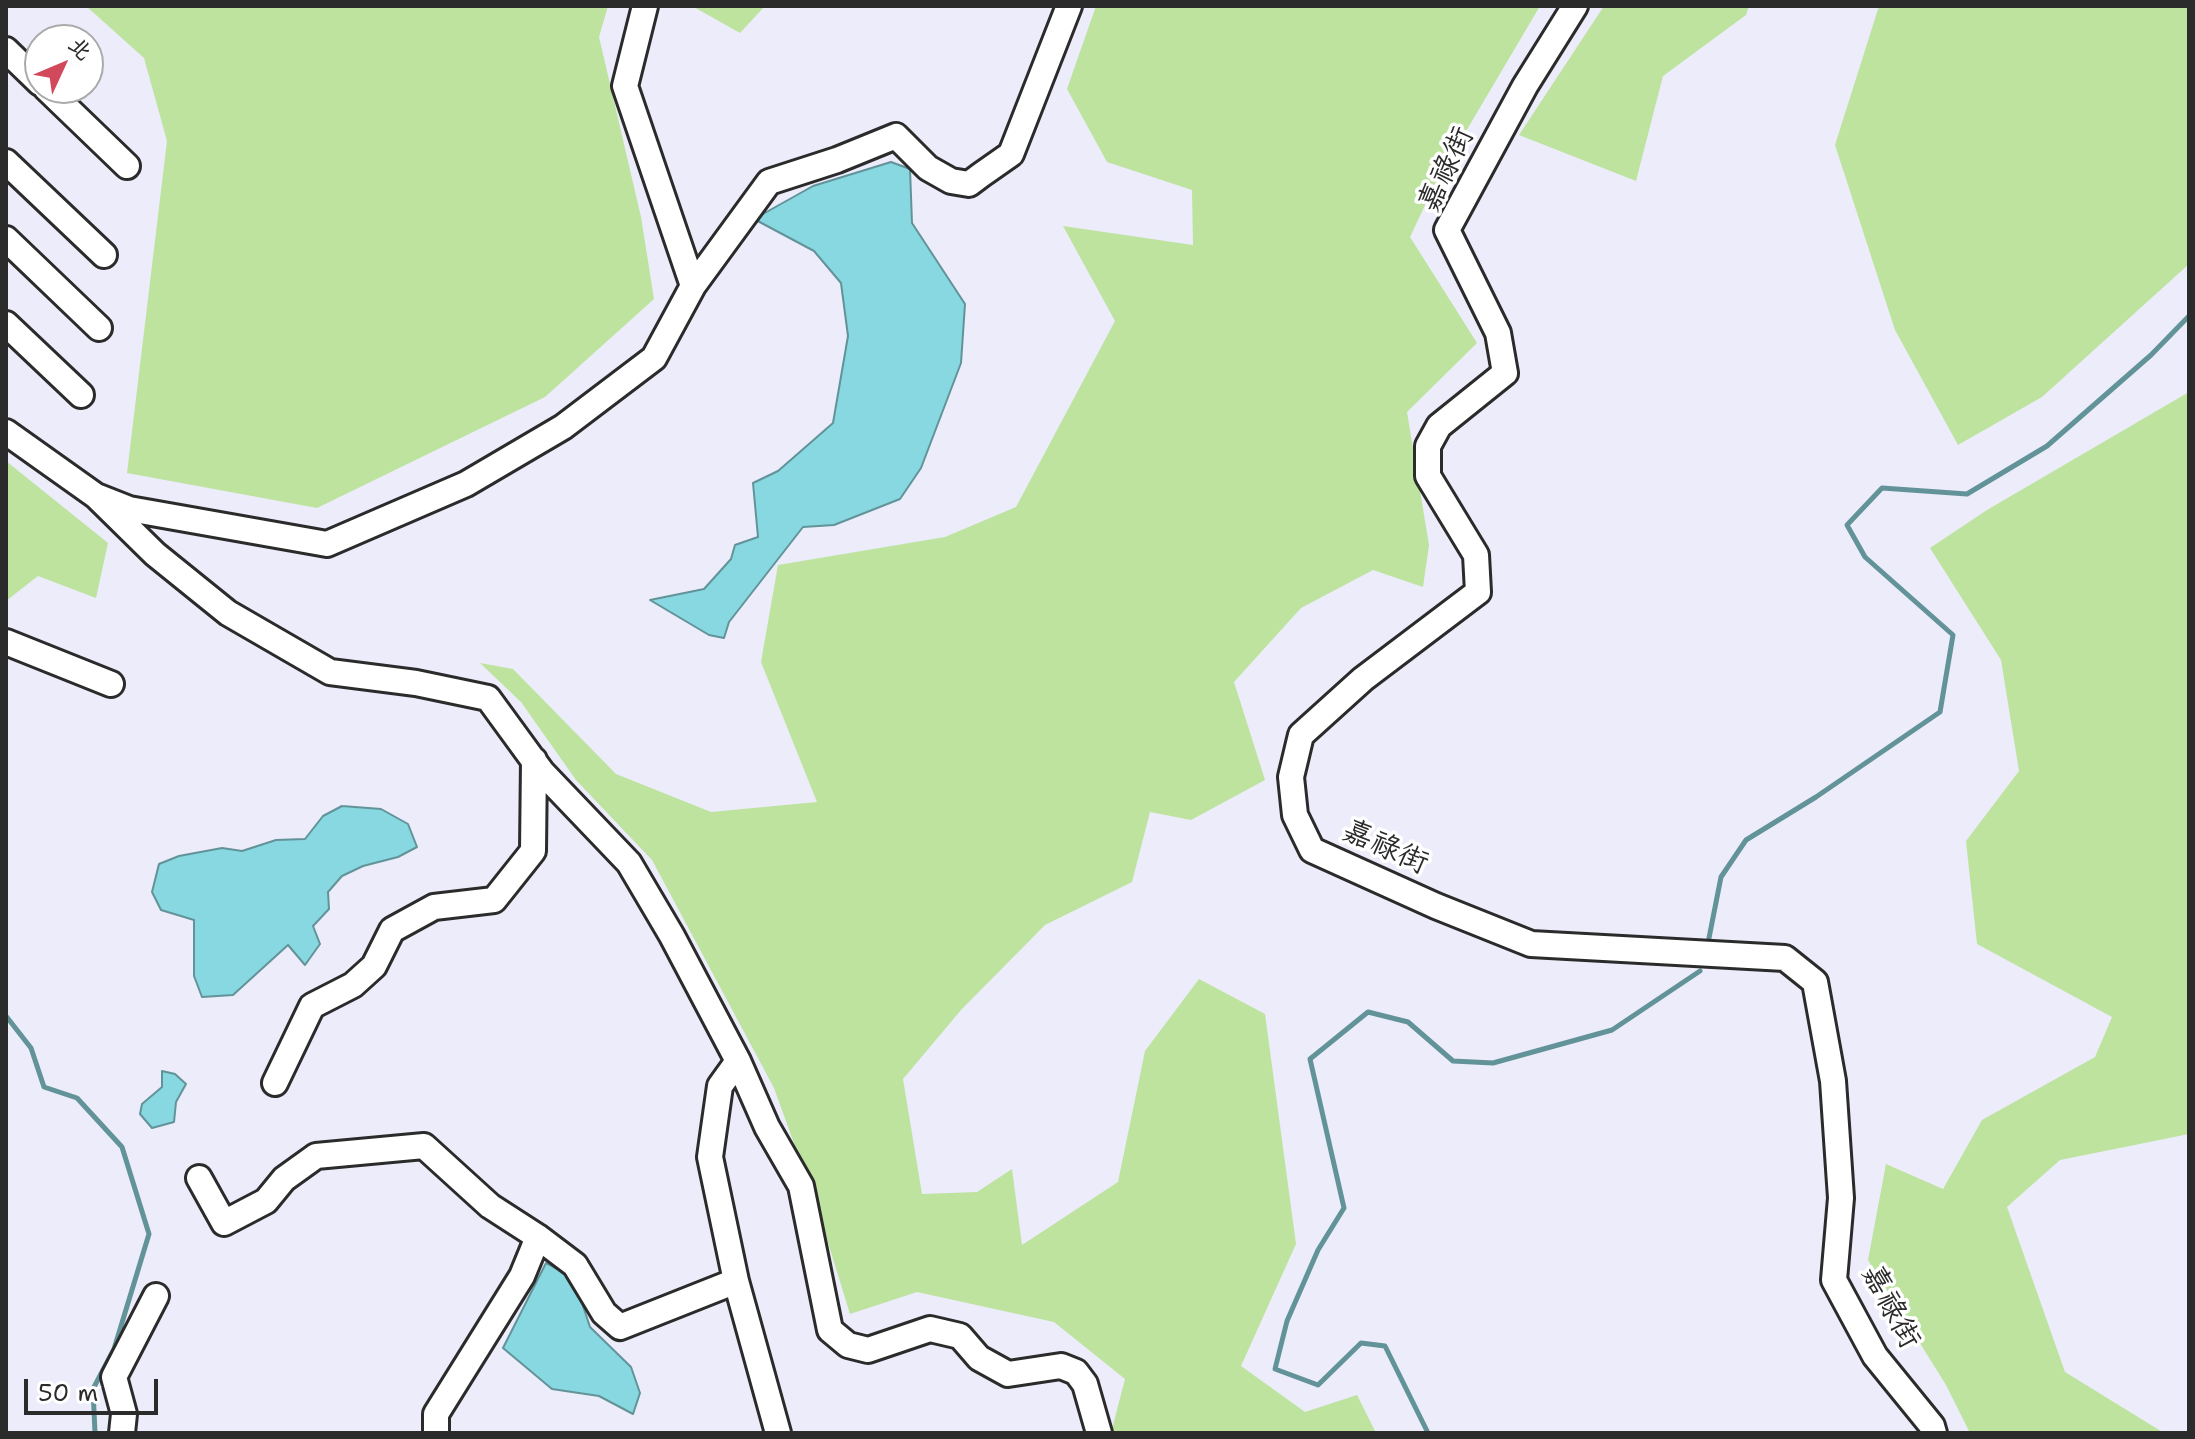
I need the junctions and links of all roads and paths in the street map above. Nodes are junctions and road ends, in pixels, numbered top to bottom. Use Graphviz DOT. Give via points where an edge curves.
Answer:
graph roads {
  1 [pos="645,6"];
  2 [pos="1069,6"];
  3 [pos="1575,6"];
  4 [pos="6,50"];
  5 [pos="24,67"];
  6 [pos="63,104"];
  7 [pos="6,162"];
  8 [pos="127,166"];
  9 [pos="6,239"];
  10 [pos="104,255"];
  11 [pos="693,286"];
  12 [pos="6,324"];
  13 [pos="99,328"];
  14 [pos="81,395"];
  15 [pos="6,432"];
  16 [pos="96,496"];
  17 [pos="6,642"];
  18 [pos="111,684"];
  19 [pos="534,760"];
  20 [pos="738,1061"];
  21 [pos="275,1083"];
  22 [pos="199,1178"];
  23 [pos="538,1237"];
  24 [pos="736,1281"];
  25 [pos="156,1296"];
  26 [pos="122,1433"];
  27 [pos="436,1433"];
  28 [pos="778,1433"];
  29 [pos="1099,1433"];
  30 [pos="1934,1433"];
  1 -- 11 [label="street" via="625,86"];
  2 -- 11 [label="street" via="1011,154 969,184 928,168 896,136 769,182"];
  3 -- 30 [label="street, 嘉祿街" via="1447,230 1498,333 1505,373 1439,426 1428,446 1428,476 1476,555 1478,592 1363,679 1301,735 1291,777 1295,815 1312,850 1531,944 1785,958 1815,982 1833,1081 1841,1198 1834,1280 1875,1356"];
  4 -- 5 [label="street"];
  6 -- 8 [label="street"];
  7 -- 10 [label="street"];
  9 -- 13 [label="street"];
  11 -- 16 [label="street" via="654,358 563,427 466,484 327,544 129,509"];
  12 -- 14 [label="street"];
  15 -- 16 [label="street"];
  16 -- 19 [label="street" via="155,554 228,613 330,672 488,698"];
  17 -- 18 [label="street"];
  19 -- 20 [label="street" via="629,863"];
  19 -- 21 [label="street" via="533,851 494,900 434,907 392,930 374,966 353,985 312,1006"];
  20 -- 24 [label="street" via="720,1086 710,1157"];
  20 -- 29 [label="street" via="801,1186 830,1330 848,1345 868,1350 930,1329 960,1336 979,1358 1008,1374 1061,1366 1076,1372 1085,1384"];
  22 -- 23 [label="street" via="224,1223 266,1201 284,1179 316,1156 424,1146 490,1206"];
  23 -- 24 [label="street" via="575,1265 604,1313 620,1327"];
  23 -- 27 [label="street" via="522,1276 436,1414"];
  24 -- 28 [label="street"];
  25 -- 26 [label="street" via="114,1377 124,1414"];
}
